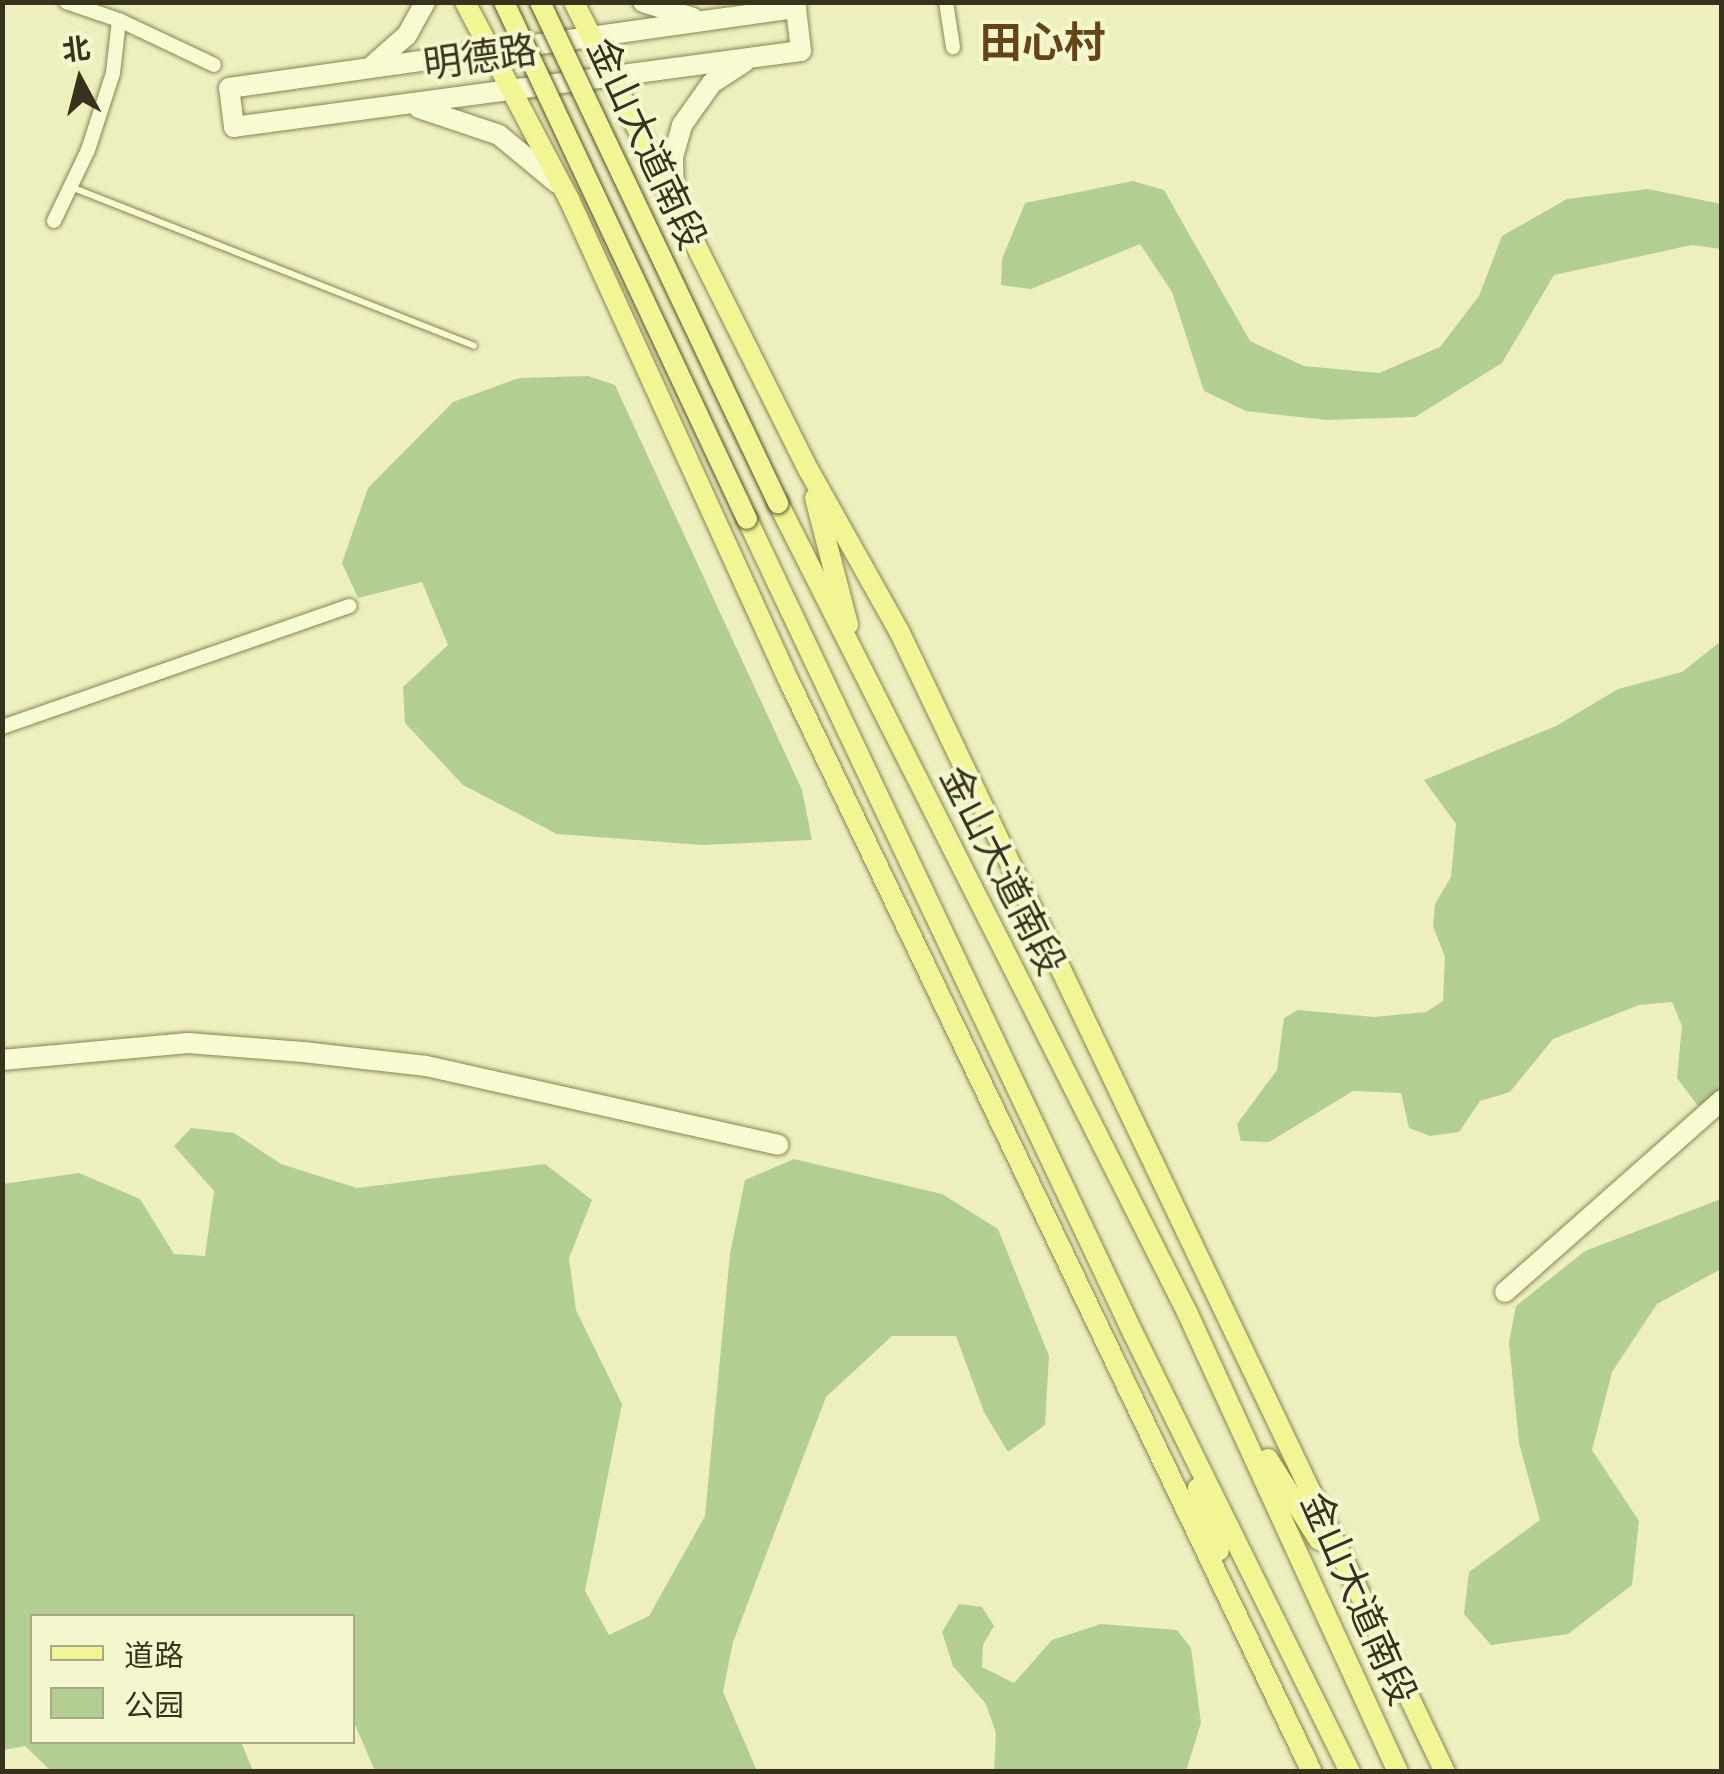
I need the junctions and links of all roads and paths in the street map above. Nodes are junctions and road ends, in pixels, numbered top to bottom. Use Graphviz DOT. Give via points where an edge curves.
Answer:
graph roads {
  1 [pos="66,2"];
  2 [pos="426,2"];
  3 [pos="465,2"];
  4 [pos="504,2"];
  5 [pos="540,2"];
  6 [pos="574,2"];
  7 [pos="643,2"];
  8 [pos="946,2"];
  9 [pos="799,5"];
  10 [pos="119,20"];
  11 [pos="705,21"];
  12 [pos="591,37"];
  13 [pos="954,46"];
  14 [pos="492,51"];
  15 [pos="756,57"];
  16 [pos="214,65"];
  17 [pos="367,68"];
  18 [pos="610,76"];
  19 [pos="510,89"];
  20 [pos="387,106"];
  21 [pos="70,187"];
  22 [pos="569,199"];
  23 [pos="676,206"];
  24 [pos="54,221"];
  25 [pos="474,346"];
  26 [pos="808,468"];
  27 [pos="711,500"];
  28 [pos="350,606"];
  29 [pos="858,665"];
  30 [pos="822,685"];
  31 [pos="2,728"];
  32 [pos="2,1060"];
  33 [pos="1722,1100"];
  34 [pos="778,1146"];
  35 [pos="1505,1292"];
  36 [pos="1226,1394"];
  37 [pos="1173,1416"];
  38 [pos="1360,1606"];
  39 [pos="1246,1633"];
  40 [pos="1312,1772"];
  41 [pos="1350,1772"];
  42 [pos="1398,1772"];
  43 [pos="1445,1772"];
  1 -- 10 [label="street"];
  2 -- 17 [label="street" via="407,36"];
  3 -- 14 [label="main road"];
  4 -- 30 [label="main road, 金山大道南段, bridge"];
  5 -- 29 [label="main road, 金山大道南段, bridge"];
  6 -- 12 [label="main road"];
  7 -- 11 [label="street"];
  8 -- 13 [label="street"];
  9 -- 11 [label="street, 明德路"];
  9 -- 15 [label="street, 明德路" via="801,51"];
  10 -- 16 [label="street"];
  10 -- 21 [label="street" via="113,73"];
  11 -- 12 [label="street, 明德路"];
  12 -- 14 [label="street, 明德路"];
  12 -- 18 [label="main road"];
  14 -- 17 [label="street, 明德路"];
  14 -- 19 [label="main road"];
  15 -- 18 [label="street, 明德路"];
  15 -- 23 [label="street" via="726,73 690,110 673,157"];
  17 -- 20 [label="street, 明德路" via="229,88 234,127"];
  18 -- 19 [label="street, 明德路"];
  18 -- 23 [label="main road"];
  19 -- 20 [label="street, 明德路"];
  19 -- 22 [label="main road"];
  20 -- 22 [label="street" via="456,116 499,135 538,163"];
  21 -- 24 [label="street"];
  21 -- 25 [label="lane"];
  22 -- 27 [label="main road"];
  23 -- 26 [label="main road"];
  26 -- 29 [label="main road"];
  26 -- 38 [label="main road" via="899,631 1163,1173"];
  27 -- 30 [label="main road"];
  27 -- 39 [label="main road" via="797,698"];
  28 -- 31 [label="street"];
  29 -- 36 [label="main road, 金山大道南段"];
  30 -- 37 [label="main road, 金山大道南段"];
  32 -- 34 [label="street" via="188,1043 303,1052 426,1066"];
  33 -- 35 [label="street"];
  36 -- 38 [label="main road"];
  36 -- 42 [label="main road, 金山大道南段"];
  37 -- 39 [label="main road"];
  37 -- 41 [label="main road, 金山大道南段"];
  38 -- 43 [label="main road"];
  39 -- 40 [label="main road"];
}
